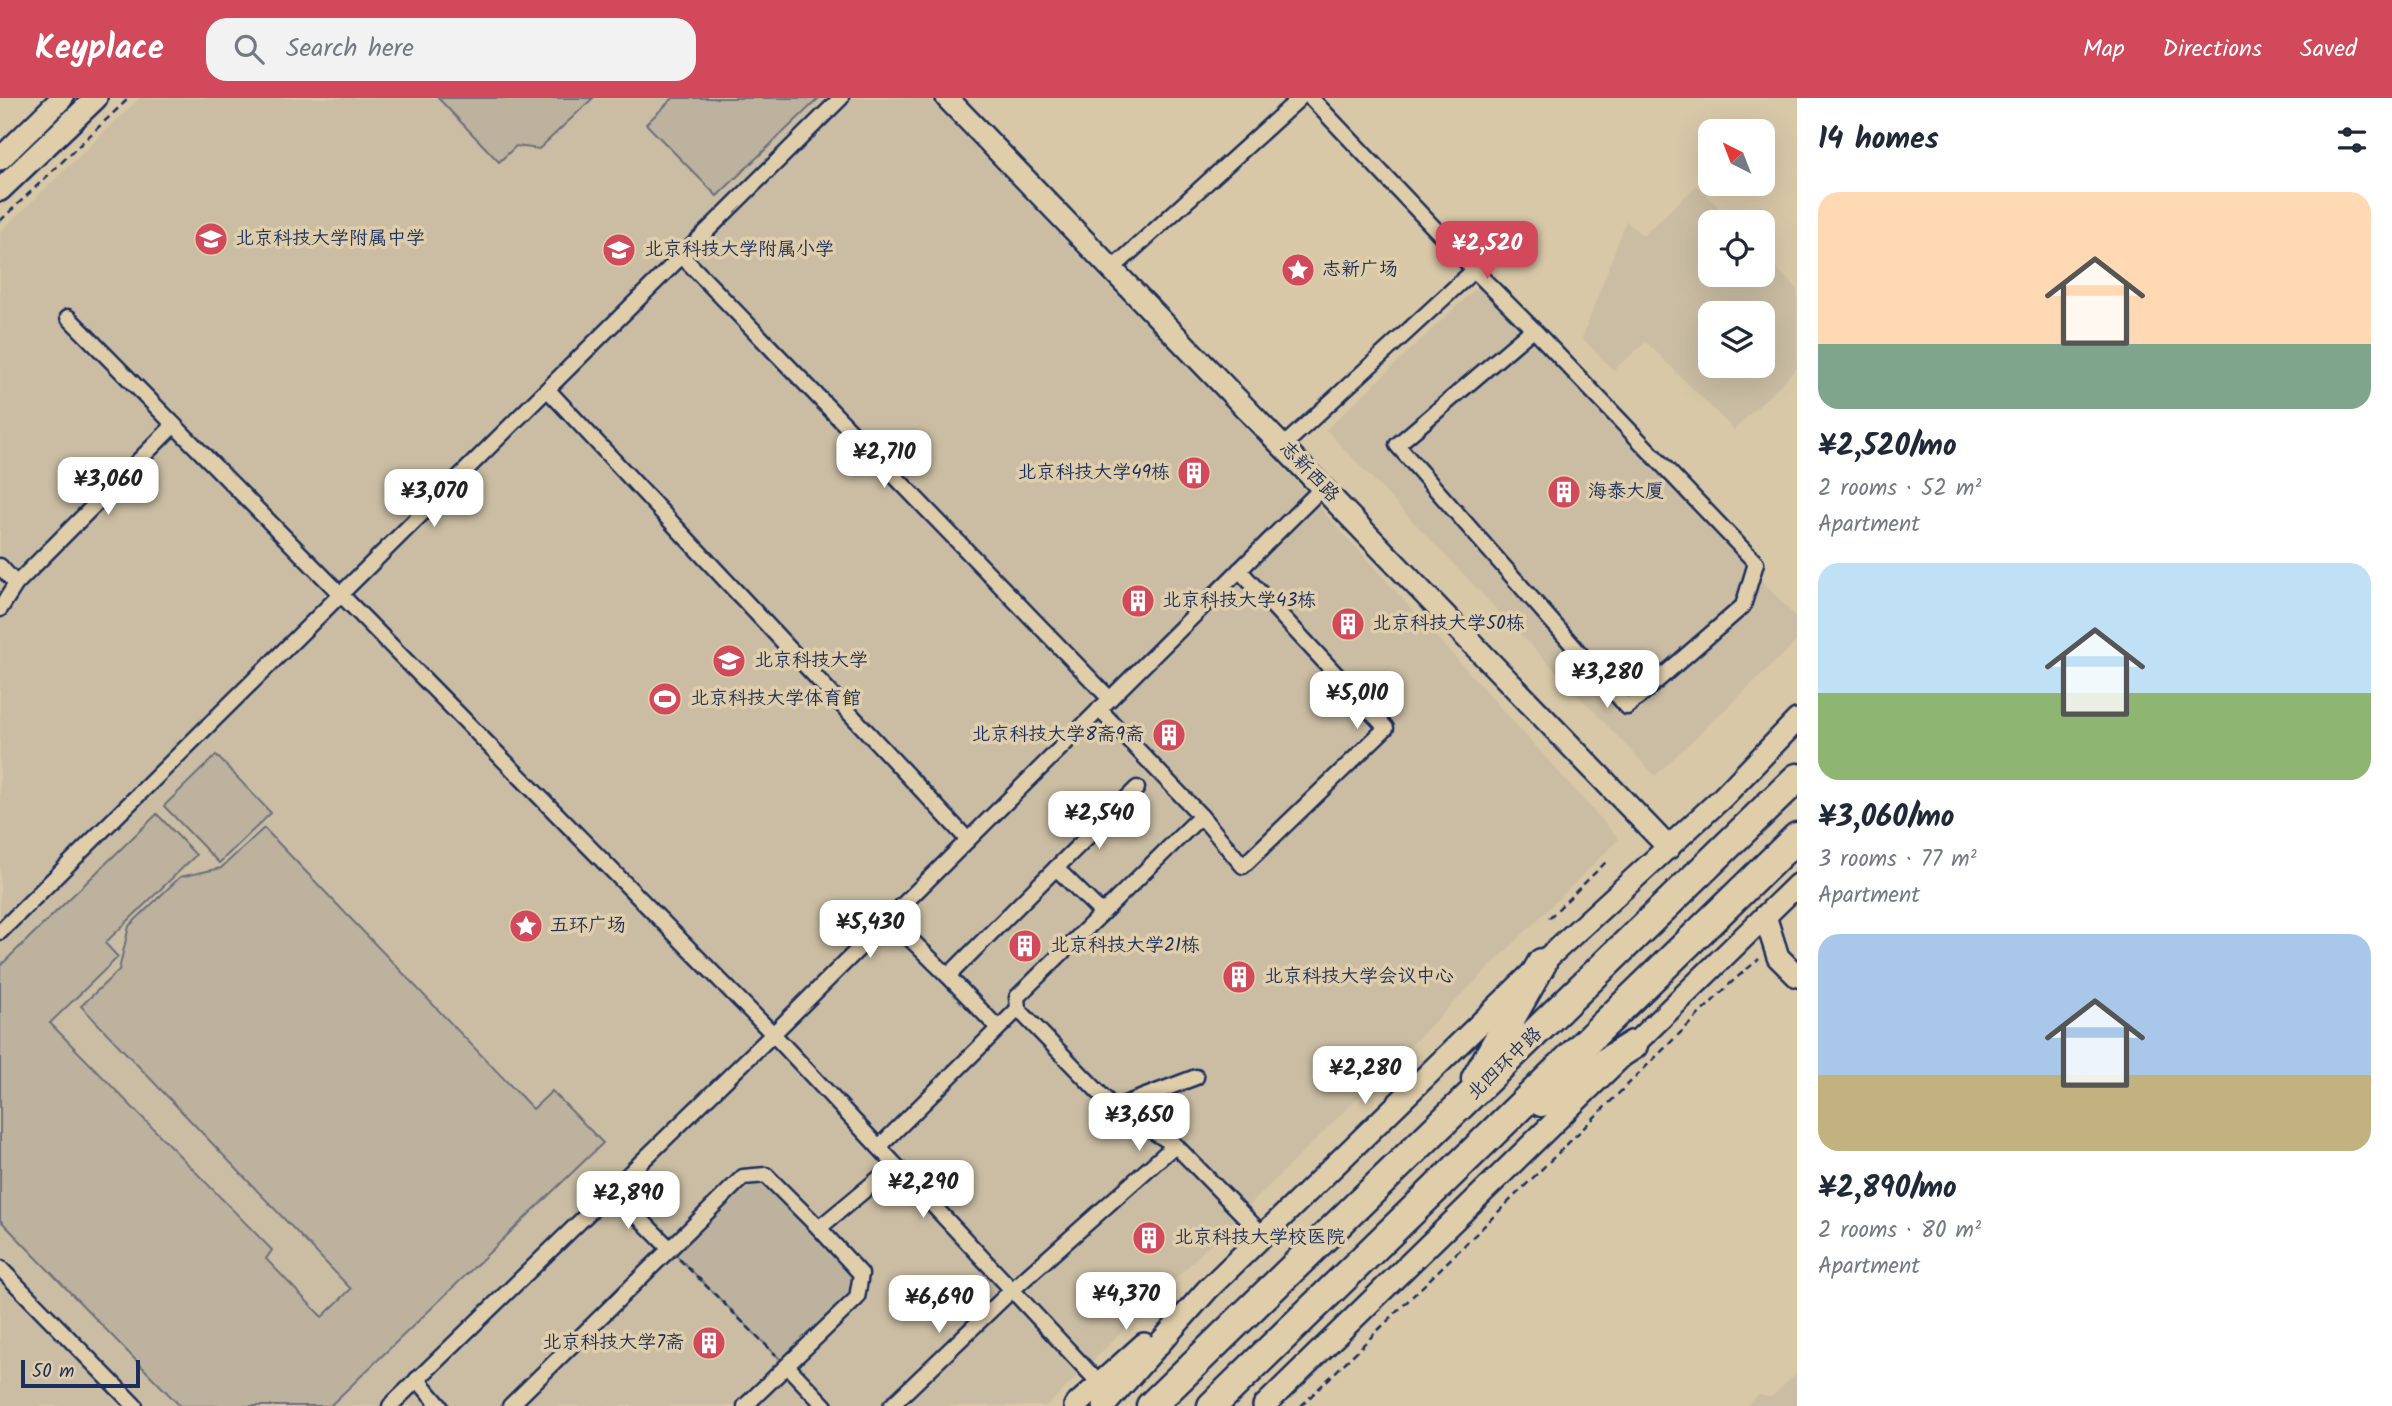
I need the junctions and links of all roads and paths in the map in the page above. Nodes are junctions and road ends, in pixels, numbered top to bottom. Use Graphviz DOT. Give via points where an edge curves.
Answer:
graph roads {
  1 [pos="62,98"];
  2 [pos="96,98"];
  3 [pos="128,98"];
  4 [pos="841,98"];
  5 [pos="947,98"];
  6 [pos="1300,98"];
  7 [pos="1311,98"];
  8 [pos="0,159"];
  9 [pos="0,190"];
  10 [pos="0,221"];
  11 [pos="682,256"];
  12 [pos="1112,268"];
  13 [pos="1474,270"];
  14 [pos="68,317"];
  15 [pos="1533,329"];
  16 [pos="548,390"];
  17 [pos="174,425"];
  18 [pos="1283,446"];
  19 [pos="1323,487"];
  20 [pos="0,566"];
  21 [pos="1239,570"];
  22 [pos="16,584"];
  23 [pos="342,596"];
  24 [pos="0,609"];
  25 [pos="1105,704"];
  26 [pos="1797,720"];
  27 [pos="1797,778"];
  28 [pos="1137,788"];
  29 [pos="1201,816"];
  30 [pos="1797,837"];
  31 [pos="968,840"];
  32 [pos="1669,848"];
  33 [pos="1607,861"];
  34 [pos="1056,868"];
  35 [pos="1797,885"];
  36 [pos="1102,914"];
  37 [pos="888,916"];
  38 [pos="1765,916"];
  39 [pos="1549,918"];
  40 [pos="0,932"];
  41 [pos="1727,953"];
  42 [pos="1778,957"];
  43 [pos="1542,963"];
  44 [pos="948,976"];
  45 [pos="1797,976"];
  46 [pos="1018,1009"];
  47 [pos="998,1028"];
  48 [pos="773,1034"];
  49 [pos="1633,1045"];
  50 [pos="1196,1077"];
  51 [pos="1114,1108"];
  52 [pos="1460,1109"];
  53 [pos="1493,1134"];
  54 [pos="1175,1145"];
  55 [pos="879,1147"];
  56 [pos="895,1165"];
  57 [pos="612,1190"];
  58 [pos="819,1228"];
  59 [pos="1263,1236"];
  60 [pos="670,1249"];
  61 [pos="0,1268"];
  62 [pos="1012,1290"];
  63 [pos="1207,1290"];
  64 [pos="787,1366"];
  65 [pos="417,1379"];
  66 [pos="1099,1383"];
  67 [pos="135,1406"];
  68 [pos="390,1406"];
  69 [pos="440,1406"];
  70 [pos="510,1406"];
  71 [pos="745,1406"];
  72 [pos="825,1406"];
  73 [pos="891,1406"];
  74 [pos="1075,1406"];
  75 [pos="1104,1406"];
  76 [pos="1151,1406"];
  77 [pos="1212,1406"];
  78 [pos="1264,1406"];
  79 [pos="1301,1406"];
  1 -- 8 [label="street"];
  2 -- 9 [label="street"];
  3 -- 10 [label="path"];
  4 -- 11 [label="street"];
  5 -- 12 [label="street, 志新西路"];
  6 -- 12 [label="street"];
  7 -- 13 [label="street"];
  11 -- 16 [label="street"];
  11 -- 25 [label="street"];
  12 -- 18 [label="street, 志新西路"];
  13 -- 15 [label="street"];
  13 -- 18 [label="street"];
  14 -- 17 [label="street"];
  15 -- 15 [label="street" via="1397,445 1627,707 1743,606 1756,563"];
  16 -- 23 [label="street"];
  16 -- 31 [label="street"];
  17 -- 22 [label="street"];
  17 -- 23 [label="street"];
  18 -- 19 [label="street, 志新西路"];
  19 -- 21 [label="street"];
  19 -- 32 [label="street, 志新西路"];
  20 -- 22 [label="street"];
  21 -- 25 [label="street"];
  21 -- 29 [label="street" via="1386,728 1243,866"];
  22 -- 24 [label="street"];
  23 -- 40 [label="street"];
  23 -- 48 [label="street"];
  25 -- 29 [label="street"];
  25 -- 31 [label="street"];
  26 -- 32 [label="street"];
  27 -- 52 [label="highway, 北四环中路"];
  28 -- 34 [label="street"];
  29 -- 36 [label="street"];
  30 -- 53 [label="highway"];
  31 -- 37 [label="street"];
  32 -- 43 [label="street"];
  33 -- 39 [label="path"];
  34 -- 36 [label="street"];
  34 -- 44 [label="street"];
  35 -- 38 [label="street"];
  36 -- 46 [label="street" via="1017,997"];
  37 -- 44 [label="street"];
  37 -- 48 [label="street"];
  38 -- 41 [label="street"];
  38 -- 42 [label="street"];
  41 -- 42 [label="street" via="1757,950"];
  41 -- 49 [label="street"];
  42 -- 45 [label="street"];
  42 -- 79 [label="path" via="1755,960"];
  43 -- 52 [label="highway"];
  43 -- 59 [label="street"];
  44 -- 47 [label="street"];
  46 -- 47 [label="street"];
  46 -- 51 [label="street"];
  47 -- 55 [label="street"];
  48 -- 55 [label="street"];
  48 -- 57 [label="street"];
  49 -- 53 [label="highway"];
  49 -- 78 [label="street"];
  50 -- 51 [label="street"];
  51 -- 54 [label="street"];
  52 -- 76 [label="highway, 北四环中路"];
  53 -- 77 [label="highway"];
  54 -- 59 [label="street"];
  54 -- 62 [label="street"];
  55 -- 56 [label="street"];
  56 -- 58 [label="street"];
  56 -- 62 [label="street"];
  57 -- 60 [label="street"];
  57 -- 65 [label="street"];
  58 -- 60 [label="street" via="766,1175 743,1177"];
  58 -- 64 [label="street" via="861,1274 857,1298"];
  59 -- 63 [label="street"];
  60 -- 64 [label="path"];
  60 -- 70 [label="street"];
  61 -- 67 [label="street"];
  62 -- 66 [label="street"];
  62 -- 73 [label="street"];
  63 -- 66 [label="street"];
  63 -- 75 [label="street"];
  64 -- 71 [label="street"];
  64 -- 72 [label="street"];
  65 -- 68 [label="street"];
  65 -- 69 [label="street"];
  66 -- 74 [label="street"];
}
